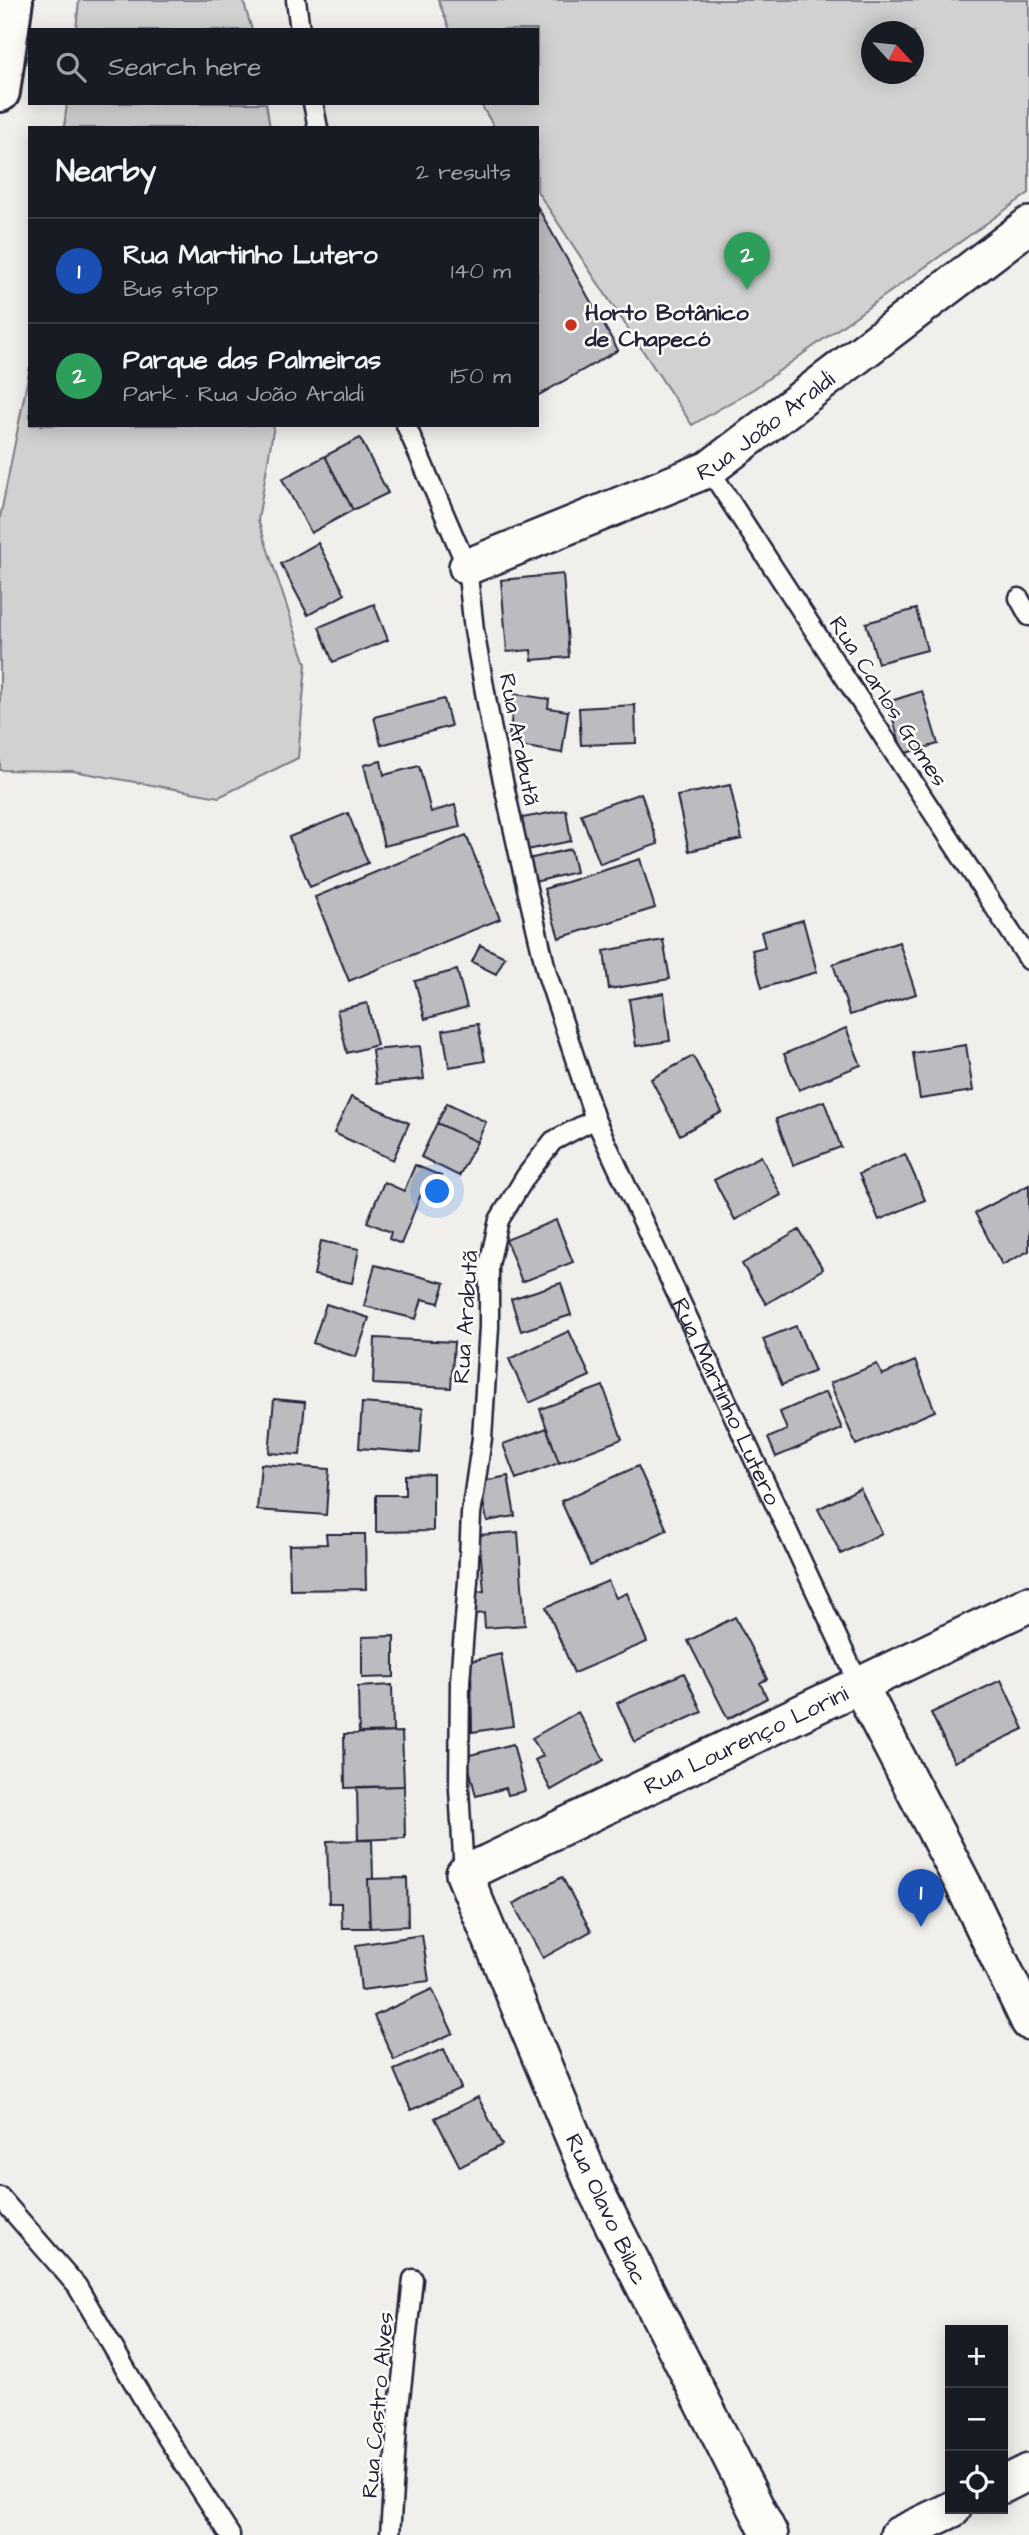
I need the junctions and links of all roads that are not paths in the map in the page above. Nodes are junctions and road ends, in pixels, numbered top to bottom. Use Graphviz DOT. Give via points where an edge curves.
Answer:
graph roads {
  1 [pos="13,0"];
  2 [pos="296,0"];
  3 [pos="300,28"];
  4 [pos="0,92"];
  5 [pos="313,105"];
  6 [pos="318,126"];
  7 [pos="1029,225"];
  8 [pos="407,427"];
  9 [pos="709,469"];
  10 [pos="467,567"];
  11 [pos="1019,598"];
  12 [pos="1029,616"];
  13 [pos="1029,960"];
  14 [pos="595,1119"];
  15 [pos="1029,1604"];
  16 [pos="859,1684"];
  17 [pos="464,1874"];
  18 [pos="1029,2022"];
  19 [pos="0,2197"];
  20 [pos="414,2279"];
  21 [pos="1029,2472"];
  22 [pos="1008,2482"];
  23 [pos="945,2513"];
  24 [pos="230,2535"];
  25 [pos="390,2535"];
  26 [pos="770,2535"];
  27 [pos="898,2535"];
  1 -- 4 [label="highway"];
  2 -- 3 [label="lane"];
  5 -- 6 [label="lane"];
  7 -- 9 [label="street, Rua João Araldi"];
  8 -- 10 [label="lane"];
  9 -- 10 [label="street, Rua João Araldi"];
  9 -- 13 [label="lane, Rua Carlos Gomes"];
  10 -- 14 [label="lane, Rua Arabutã" via="491,726 521,863 547,974"];
  11 -- 12 [label="lane"];
  14 -- 16 [label="lane, Rua Martinho Lutero"];
  14 -- 17 [label="lane, Rua Arabutã" via="553,1141 526,1176 499,1220 489,1265 482,1438 471,1514 460,1681"];
  15 -- 16 [label="street, Rua Lourenço Lorini"];
  16 -- 17 [label="street, Rua Lourenço Lorini"];
  16 -- 18 [label="street, Rua Martinho Lutero"];
  17 -- 26 [label="street, Rua Olavo Bilac" via="595,2189"];
  19 -- 24 [label="lane" via="77,2286"];
  20 -- 25 [label="lane, Rua Castro Alves"];
  21 -- 22 [label="street"];
  23 -- 27 [label="street"];
}
